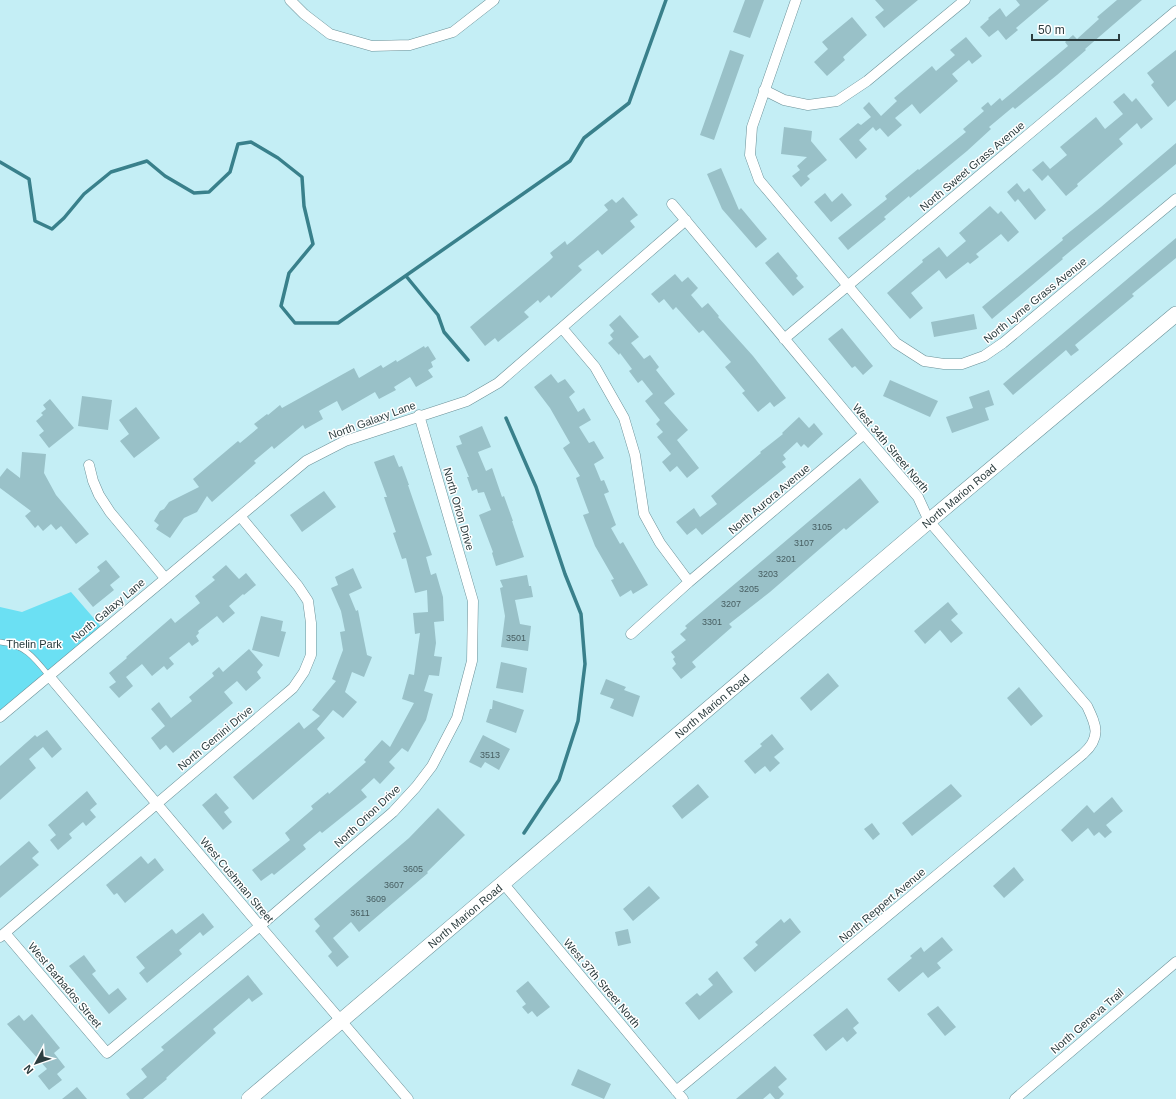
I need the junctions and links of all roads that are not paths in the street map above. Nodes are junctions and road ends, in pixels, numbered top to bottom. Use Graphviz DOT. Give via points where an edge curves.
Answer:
graph roads {
  1 [pos="290,0"];
  2 [pos="494,0"];
  3 [pos="796,0"];
  4 [pos="965,0"];
  5 [pos="1176,11"];
  6 [pos="764,90"];
  7 [pos="1176,199"];
  8 [pos="672,204"];
  9 [pos="686,220"];
  10 [pos="848,286"];
  11 [pos="1176,314"];
  12 [pos="562,328"];
  13 [pos="784,339"];
  14 [pos="419,416"];
  15 [pos="864,434"];
  16 [pos="89,465"];
  17 [pos="240,516"];
  18 [pos="929,521"];
  19 [pos="165,578"];
  20 [pos="689,582"];
  21 [pos="631,634"];
  22 [pos="0,642"];
  23 [pos="49,676"];
  24 [pos="0,717"];
  25 [pos="1096,731"];
  26 [pos="157,804"];
  27 [pos="503,883"];
  28 [pos="260,926"];
  29 [pos="2,935"];
  30 [pos="1176,962"];
  31 [pos="341,1021"];
  32 [pos="107,1053"];
  33 [pos="679,1095"];
  34 [pos="249,1099"];
  35 [pos="408,1099"];
  36 [pos="1015,1099"];
  1 -- 2 [label="street" via="330,34 372,46 410,45 453,32"];
  3 -- 6 [label="street, North Lyme Grass Avenue"];
  4 -- 6 [label="street" via="868,81 837,101 808,105 784,100"];
  5 -- 10 [label="street, North Sweet Grass Avenue"];
  6 -- 10 [label="street, North Lyme Grass Avenue" via="752,127 750,155 759,180"];
  7 -- 10 [label="street, North Lyme Grass Avenue" via="1003,343 984,356 962,364 924,361 896,344"];
  8 -- 9 [label="street, West 34th Street North"];
  9 -- 12 [label="street, North Galaxy Lane"];
  9 -- 13 [label="street, West 34th Street North"];
  10 -- 13 [label="street, North Sweet Grass Avenue"];
  11 -- 18 [label="main road, North Marion Road"];
  12 -- 14 [label="street, North Galaxy Lane" via="498,383 467,400"];
  12 -- 20 [label="street" via="595,367 624,418 635,454 644,514 660,543"];
  13 -- 15 [label="street, West 34th Street North"];
  14 -- 17 [label="street, North Galaxy Lane" via="345,441 306,461"];
  14 -- 28 [label="street, North Orion Drive" via="473,601 472,662 457,718 432,766 393,812"];
  15 -- 18 [label="street, West 34th Street North" via="918,497"];
  15 -- 20 [label="street, North Aurora Avenue"];
  16 -- 19 [label="street" via="99,495 110,512"];
  17 -- 19 [label="street, North Galaxy Lane"];
  17 -- 26 [label="street, North Gemini Drive" via="308,601 311,655 293,688"];
  18 -- 25 [label="street, West 34th Street North" via="1087,706"];
  18 -- 27 [label="main road, North Marion Road"];
  19 -- 23 [label="street, North Galaxy Lane"];
  20 -- 21 [label="street, North Aurora Avenue"];
  22 -- 23 [label="lane" via="12,643 22,648 32,655"];
  23 -- 24 [label="street, North Galaxy Lane"];
  23 -- 26 [label="street, West Cushman Street"];
  25 -- 33 [label="street, North Reppert Avenue" via="1095,738 1083,754"];
  26 -- 28 [label="street, West Cushman Street"];
  26 -- 29 [label="street, North Gemini Drive"];
  27 -- 31 [label="main road, North Marion Road"];
  27 -- 33 [label="street, West 37th Street North"];
  28 -- 31 [label="street, West Cushman Street"];
  28 -- 32 [label="street, North Orion Drive"];
  29 -- 32 [label="street, West Barbados Street"];
  30 -- 36 [label="street, North Geneva Trail"];
  31 -- 34 [label="main road, North Marion Road"];
  31 -- 35 [label="street, West Cushman Street"];
}
